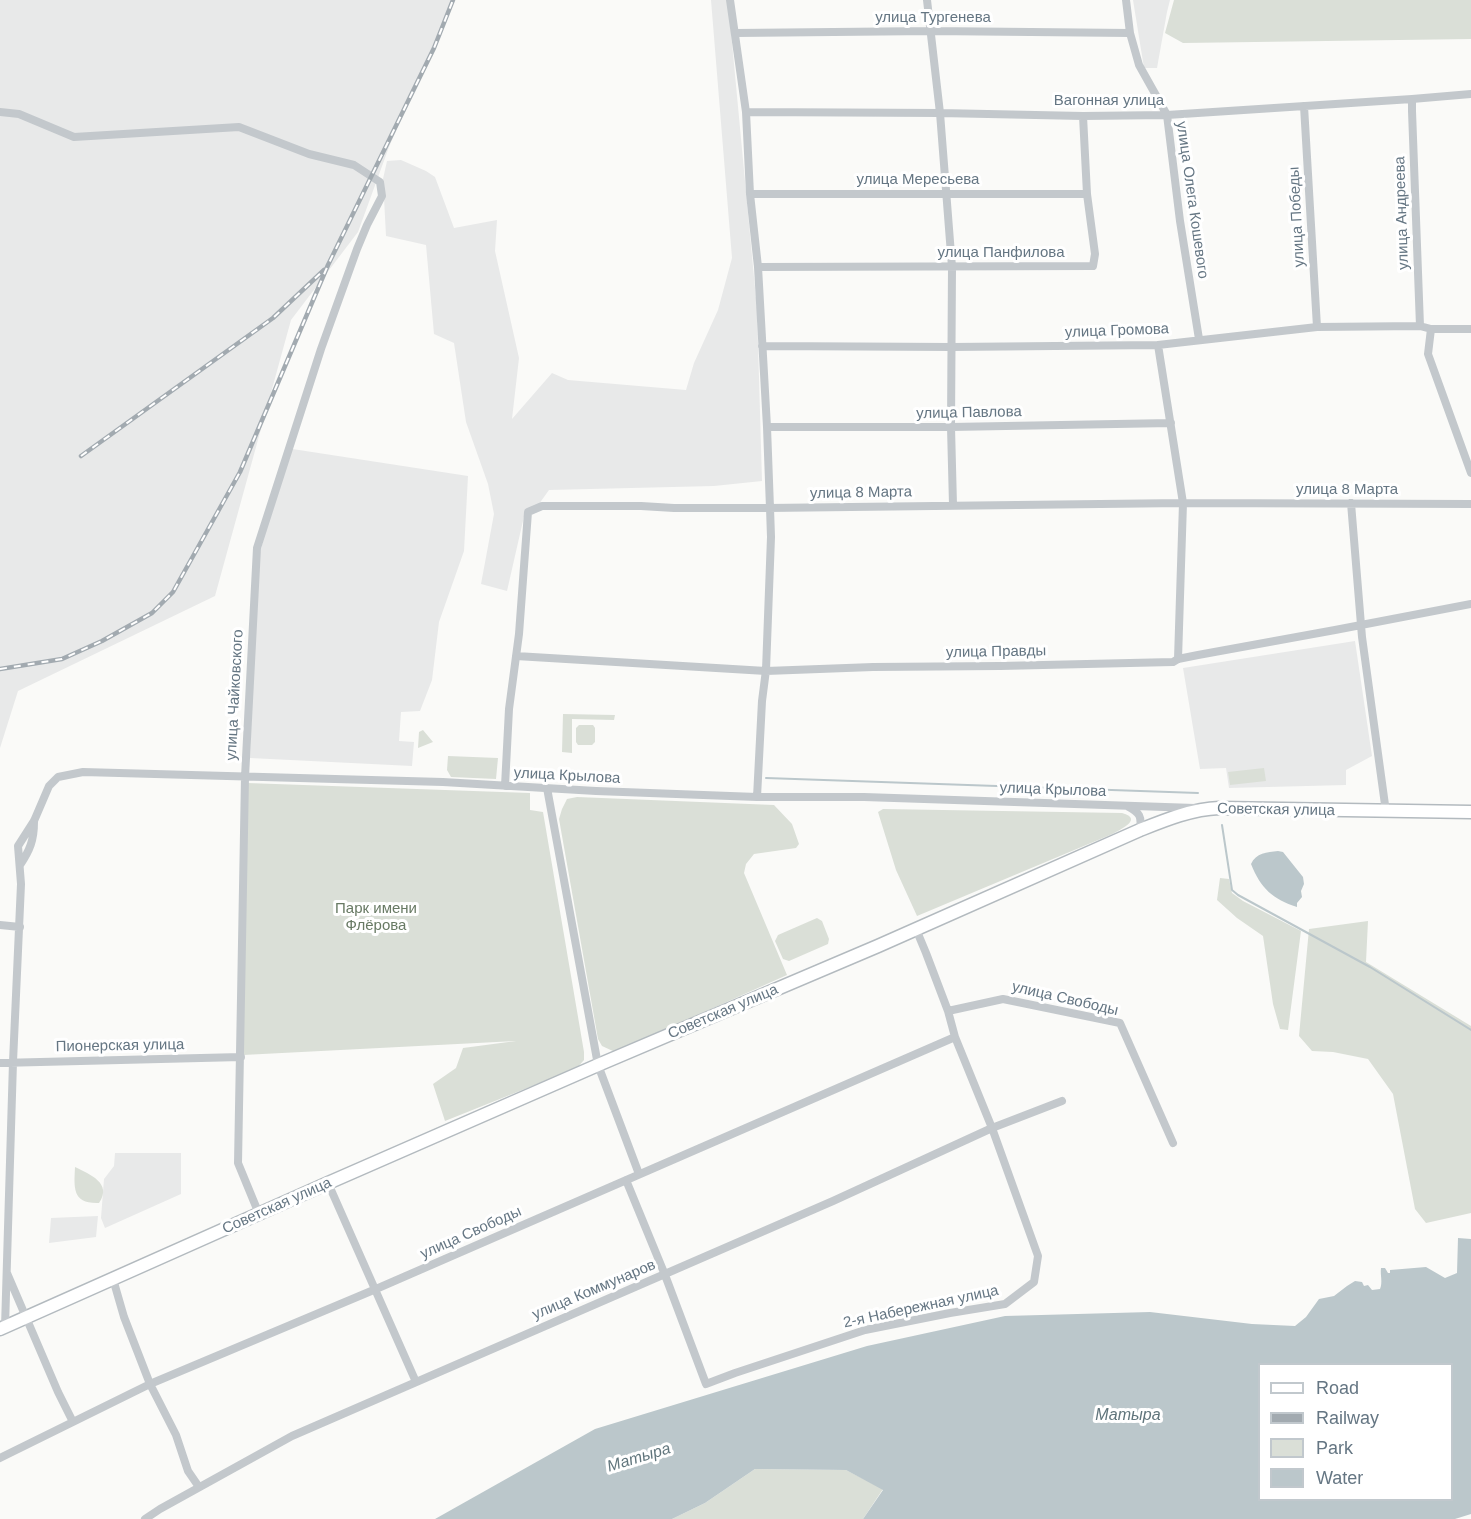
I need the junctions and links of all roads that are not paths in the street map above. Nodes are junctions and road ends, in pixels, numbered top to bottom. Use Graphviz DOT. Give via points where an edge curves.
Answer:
graph roads {
  1 [pos="730,0"];
  2 [pos="927,0"];
  3 [pos="1126,0"];
  4 [pos="931,31"];
  5 [pos="735,33"];
  6 [pos="1130,33"];
  7 [pos="1471,94"];
  8 [pos="1412,99"];
  9 [pos="1304,106"];
  10 [pos="0,112"];
  11 [pos="746,112"];
  12 [pos="940,113"];
  13 [pos="1167,115"];
  14 [pos="1083,116"];
  15 [pos="750,194"];
  16 [pos="946,194"];
  17 [pos="1087,194"];
  18 [pos="758,267"];
  19 [pos="952,267"];
  20 [pos="1420,326"];
  21 [pos="1317,327"];
  22 [pos="1431,329"];
  23 [pos="1471,329"];
  24 [pos="1199,339"];
  25 [pos="1158,345"];
  26 [pos="762,346"];
  27 [pos="952,347"];
  28 [pos="1171,423"];
  29 [pos="767,427"];
  30 [pos="951,427"];
  31 [pos="1471,473"];
  32 [pos="1183,503"];
  33 [pos="1351,503"];
  34 [pos="1471,504"];
  35 [pos="953,505"];
  36 [pos="770,508"];
  37 [pos="1471,604"];
  38 [pos="1361,625"];
  39 [pos="516,656"];
  40 [pos="1178,659"];
  41 [pos="766,671"];
  42 [pos="245,777"];
  43 [pos="506,786"];
  44 [pos="547,788"];
  45 [pos="757,797"];
  46 [pos="1127,806"];
  47 [pos="1210,808"];
  48 [pos="1386,812"];
  49 [pos="1471,813"];
  50 [pos="1140,830"];
  51 [pos="0,925"];
  52 [pos="20,927"];
  53 [pos="916,929"];
  54 [pos="948,1011"];
  55 [pos="955,1037"];
  56 [pos="241,1057"];
  57 [pos="13,1062"];
  58 [pos="0,1063"];
  59 [pos="598,1065"];
  60 [pos="1062,1101"];
  61 [pos="992,1128"];
  62 [pos="1173,1143"];
  63 [pos="639,1174"];
  64 [pos="626,1180"];
  65 [pos="328,1183"];
  66 [pos="259,1214"];
  67 [pos="6,1269"];
  68 [pos="665,1275"];
  69 [pos="112,1279"];
  70 [pos="376,1289"];
  71 [pos="26,1318"];
  72 [pos="2,1328"];
  73 [pos="416,1382"];
  74 [pos="150,1384"];
  75 [pos="73,1422"];
  76 [pos="0,1458"];
  77 [pos="199,1487"];
  78 [pos="145,1519"];
  1 -- 5 [label="street"];
  2 -- 4 [label="street"];
  3 -- 6 [label="street, улица Олега Кошевого"];
  4 -- 5 [label="street, улица Тургенева"];
  4 -- 6 [label="street, улица Тургенева"];
  4 -- 12 [label="street"];
  5 -- 11 [label="street"];
  6 -- 13 [label="street, улица Олега Кошевого" via="1139,65"];
  7 -- 8 [label="street, Вагонная улица"];
  8 -- 9 [label="street, Вагонная улица"];
  8 -- 20 [label="street, улица Андреева"];
  9 -- 13 [label="street, Вагонная улица"];
  9 -- 21 [label="street, улица Победы"];
  10 -- 42 [label="street, улица Чайковского" via="19,114 74,137 239,127 309,154 354,165 380,182 382,196 357,249 325,338 257,548"];
  11 -- 12 [label="street, Вагонная улица"];
  11 -- 15 [label="street"];
  12 -- 14 [label="street, Вагонная улица"];
  12 -- 16 [label="street"];
  13 -- 14 [label="street, Вагонная улица"];
  13 -- 24 [label="street, улица Олега Кошевого"];
  14 -- 17 [label="street, улица Панфилова"];
  15 -- 16 [label="street, улица Мересьева"];
  15 -- 18 [label="street"];
  16 -- 17 [label="street, улица Мересьева"];
  16 -- 19 [label="street"];
  17 -- 19 [label="street, улица Панфилова" via="1093,266"];
  18 -- 19 [label="street, улица Панфилова"];
  18 -- 26 [label="street"];
  19 -- 27 [label="street"];
  20 -- 21 [label="street, улица Громова"];
  20 -- 22 [label="street, улица Громова"];
  21 -- 24 [label="street, улица Громова"];
  22 -- 23 [label="street, улица Громова"];
  22 -- 31 [label="street" via="1428,354"];
  24 -- 25 [label="street, улица Громова"];
  25 -- 27 [label="street, улица Громова"];
  25 -- 28 [label="street"];
  26 -- 27 [label="street, улица Громова"];
  26 -- 29 [label="street"];
  27 -- 30 [label="street"];
  28 -- 30 [label="street, улица Павлова"];
  28 -- 32 [label="street"];
  29 -- 30 [label="street, улица Павлова"];
  29 -- 36 [label="street"];
  30 -- 35 [label="street"];
  32 -- 33 [label="street, улица 8 Марта"];
  32 -- 35 [label="street, улица 8 Марта"];
  32 -- 40 [label="street"];
  33 -- 34 [label="street, улица 8 Марта"];
  33 -- 38 [label="street"];
  35 -- 36 [label="street, улица 8 Марта"];
  36 -- 39 [label="street, улица 8 Марта" via="542,506 528,512"];
  36 -- 41 [label="street"];
  37 -- 38 [label="street, улица Правды"];
  38 -- 40 [label="street, улица Правды"];
  38 -- 48 [label="street"];
  39 -- 41 [label="street, улица Правды"];
  39 -- 43 [label="street, улица 8 Марта"];
  40 -- 41 [label="street, улица Правды"];
  41 -- 45 [label="street"];
  42 -- 43 [label="street, улица Крылова"];
  42 -- 52 [label="street, улица Крылова" via="83,772 58,777 49,786 18,846"];
  42 -- 56 [label="street, улица Чайковского"];
  43 -- 44 [label="street, улица Крылова"];
  44 -- 45 [label="street, улица Крылова"];
  44 -- 59 [label="street"];
  45 -- 46 [label="street, улица Крылова"];
  46 -- 47 [label="street, улица Крылова"];
  46 -- 50 [label="street, улица Крылова" via="1140,816"];
  47 -- 48 [label="main road, Советская улица"];
  47 -- 50 [label="main road, Советская улица"];
  48 -- 49 [label="main road, Советская улица"];
  50 -- 53 [label="main road, Советская улица"];
  51 -- 52 [label="street"];
  52 -- 57 [label="street"];
  53 -- 54 [label="street"];
  53 -- 59 [label="main road, Советская улица"];
  54 -- 55 [label="street"];
  54 -- 62 [label="street, улица Свободы" via="1003,999 1120,1023"];
  55 -- 61 [label="street"];
  55 -- 63 [label="street, улица Свободы"];
  56 -- 57 [label="street, Пионерская улица"];
  56 -- 66 [label="street, улица Чайковского" via="238,1163"];
  57 -- 58 [label="street, Пионерская улица"];
  57 -- 67 [label="street"];
  59 -- 63 [label="street"];
  59 -- 65 [label="main road, Советская улица"];
  60 -- 61 [label="street, улица Коммунаров"];
  61 -- 68 [label="street, улица Коммунаров"];
  61 -- 68 [label="street, 2-я Набережная улица" via="1038,1256 1034,1282 1005,1304 865,1330 706,1384"];
  63 -- 64 [label="street, улица Свободы"];
  64 -- 68 [label="street"];
  64 -- 70 [label="street, улица Свободы"];
  65 -- 66 [label="main road, Советская улица"];
  65 -- 70 [label="street"];
  66 -- 69 [label="main road, Советская улица"];
  67 -- 71 [label="street"];
  67 -- 72 [label="street"];
  68 -- 73 [label="street, улица Коммунаров"];
  69 -- 71 [label="main road, Советская улица"];
  69 -- 74 [label="street"];
  70 -- 73 [label="street"];
  70 -- 74 [label="street, улица Свободы"];
  71 -- 72 [label="main road, Советская улица"];
  71 -- 75 [label="street"];
  73 -- 77 [label="street, улица Коммунаров" via="292,1436"];
  74 -- 75 [label="street, улица Свободы"];
  74 -- 77 [label="street" via="176,1435 188,1471"];
  75 -- 76 [label="street, улица Свободы"];
  77 -- 78 [label="street, улица Коммунаров"];
}
